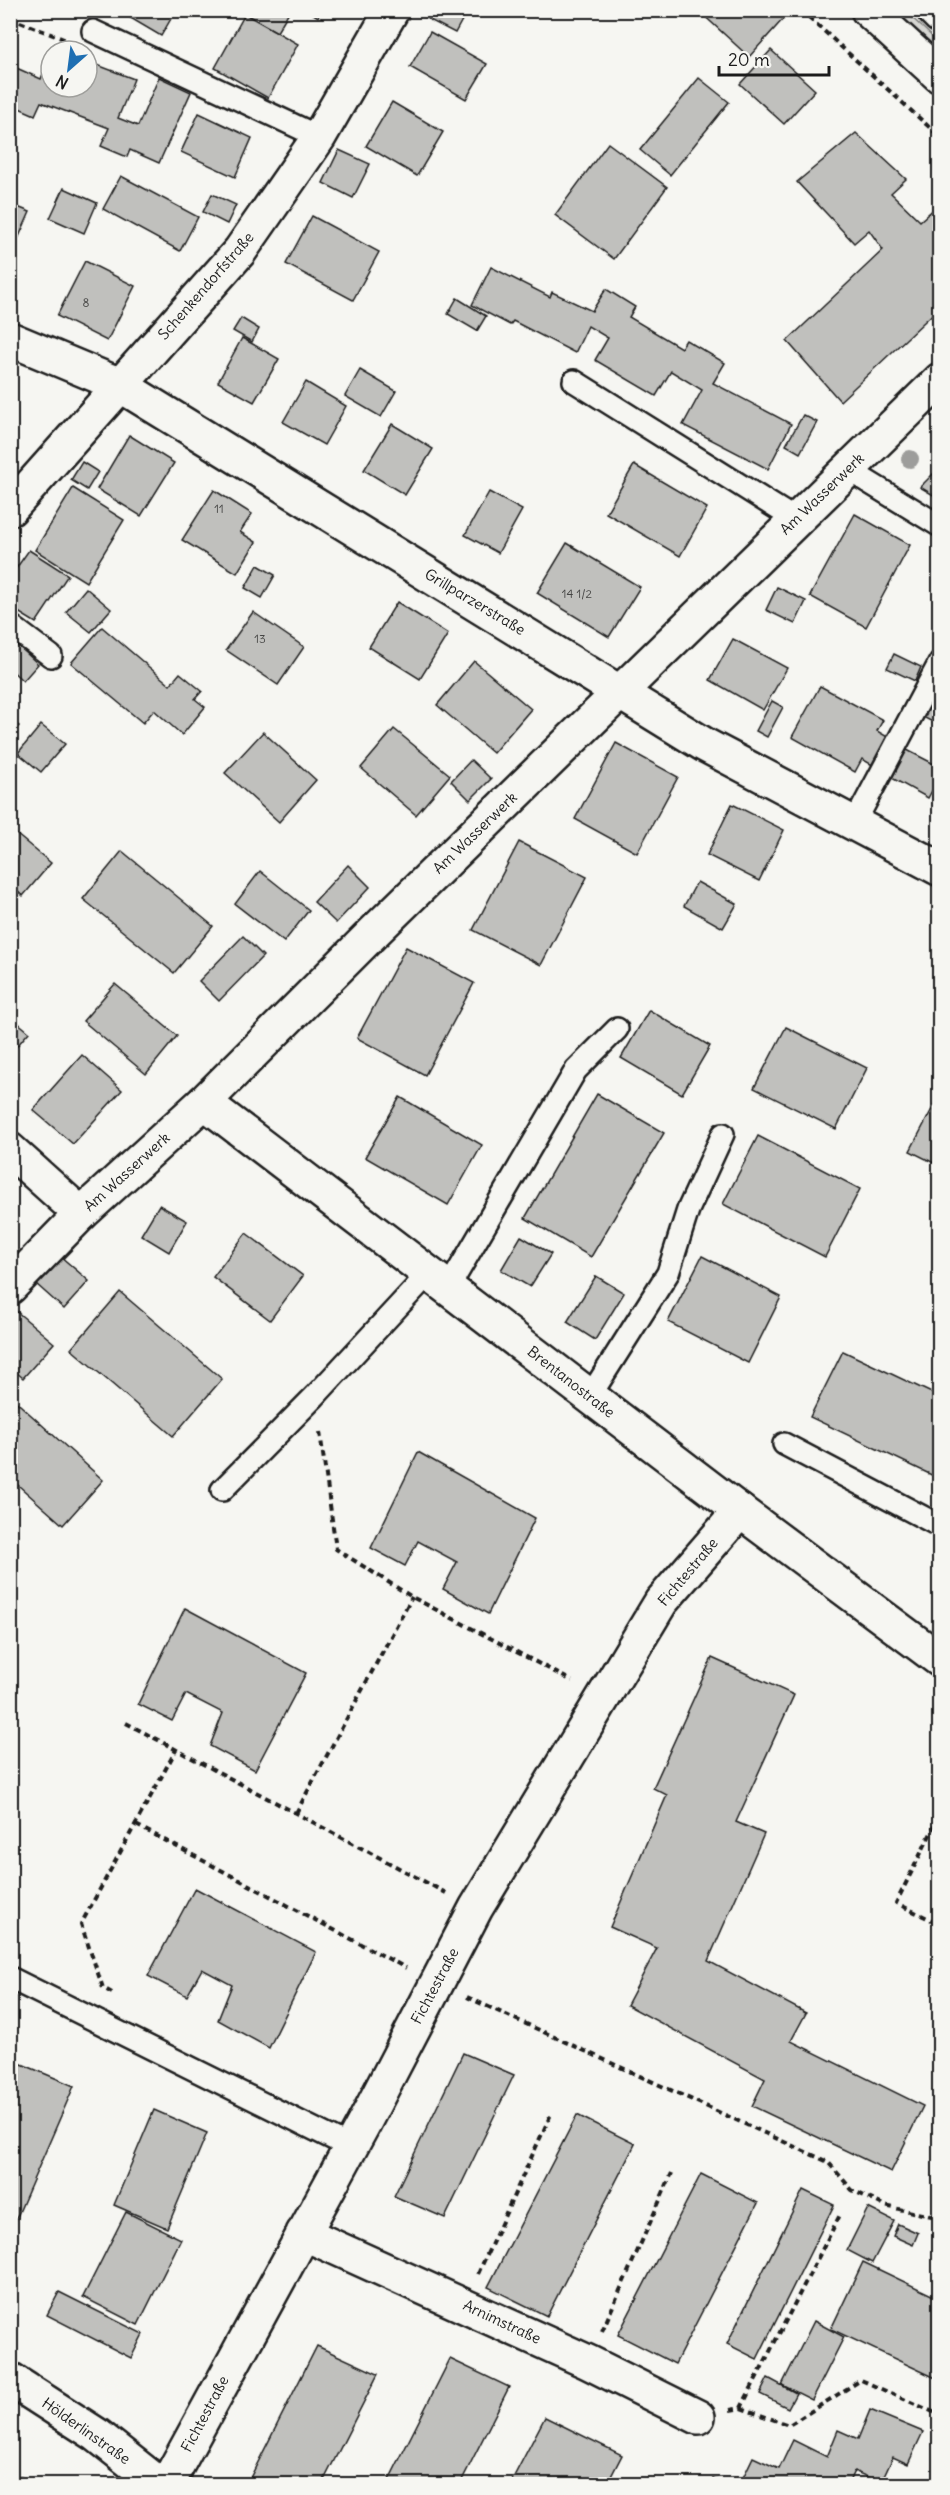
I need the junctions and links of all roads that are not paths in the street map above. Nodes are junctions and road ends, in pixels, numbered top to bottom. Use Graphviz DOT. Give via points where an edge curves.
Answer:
graph roads {
  1 [pos="392,10"];
  2 [pos="868,10"];
  3 [pos="934,10"];
  4 [pos="939,16"];
  5 [pos="93,31"];
  6 [pos="939,76"];
  7 [pos="319,137"];
  8 [pos="10,339"];
  9 [pos="939,380"];
  10 [pos="574,381"];
  11 [pos="120,385"];
  12 [pos="847,469"];
  13 [pos="10,509"];
  14 [pos="795,520"];
  15 [pos="939,526"];
  16 [pos="10,625"];
  17 [pos="51,657"];
  18 [pos="939,662"];
  19 [pos="620,691"];
  20 [pos="855,822"];
  21 [pos="939,869"];
  22 [pos="617,1029"];
  23 [pos="204,1102"];
  24 [pos="723,1134"];
  25 [pos="10,1150"];
  26 [pos="81,1214"];
  27 [pos="439,1280"];
  28 [pos="10,1287"];
  29 [pos="590,1396"];
  30 [pos="784,1444"];
  31 [pos="222,1490"];
  32 [pos="740,1511"];
  33 [pos="939,1526"];
  34 [pos="939,1660"];
  35 [pos="10,1978"];
  36 [pos="350,2147"];
  37 [pos="303,2233"];
  38 [pos="10,2379"];
  39 [pos="698,2417"];
  40 [pos="159,2484"];
  41 [pos="167,2484"];
  1 -- 7 [label="street, Schenkendorfstraße"];
  2 -- 6 [label="street"];
  3 -- 4 [label="street"];
  5 -- 7 [label="lane"];
  7 -- 11 [label="street, Schenkendorfstraße" via="240,251"];
  8 -- 11 [label="street, Grillparzerstraße"];
  9 -- 12 [label="street, Am Wasserwerk"];
  10 -- 14 [label="lane"];
  11 -- 13 [label="street, Schenkendorfstraße"];
  11 -- 19 [label="street, Grillparzerstraße"];
  12 -- 14 [label="street, Am Wasserwerk"];
  12 -- 15 [label="lane"];
  14 -- 19 [label="street, Am Wasserwerk"];
  16 -- 17 [label="lane"];
  18 -- 20 [label="lane"];
  19 -- 20 [label="street, Grillparzerstraße" via="705,745"];
  19 -- 23 [label="street, Am Wasserwerk"];
  20 -- 21 [label="street, Grillparzerstraße"];
  22 -- 27 [label="lane" via="576,1070"];
  23 -- 26 [label="street, Am Wasserwerk"];
  23 -- 27 [label="street, Brentanostraße"];
  24 -- 29 [label="lane" via="688,1210 669,1273"];
  25 -- 26 [label="street"];
  26 -- 28 [label="street, Am Wasserwerk"];
  27 -- 29 [label="street, Brentanostraße"];
  27 -- 31 [label="lane"];
  29 -- 32 [label="street, Brentanostraße"];
  30 -- 33 [label="lane"];
  32 -- 34 [label="street, Brentanostraße"];
  32 -- 36 [label="street, Fichtestraße" via="661,1602 602,1696 476,1908"];
  35 -- 36 [label="lane"];
  36 -- 37 [label="street, Fichtestraße"];
  37 -- 39 [label="street, Arnimstraße" via="464,2304"];
  37 -- 41 [label="street, Fichtestraße"];
  38 -- 40 [label="street, Hölderlinstraße" via="97,2435"];
}
